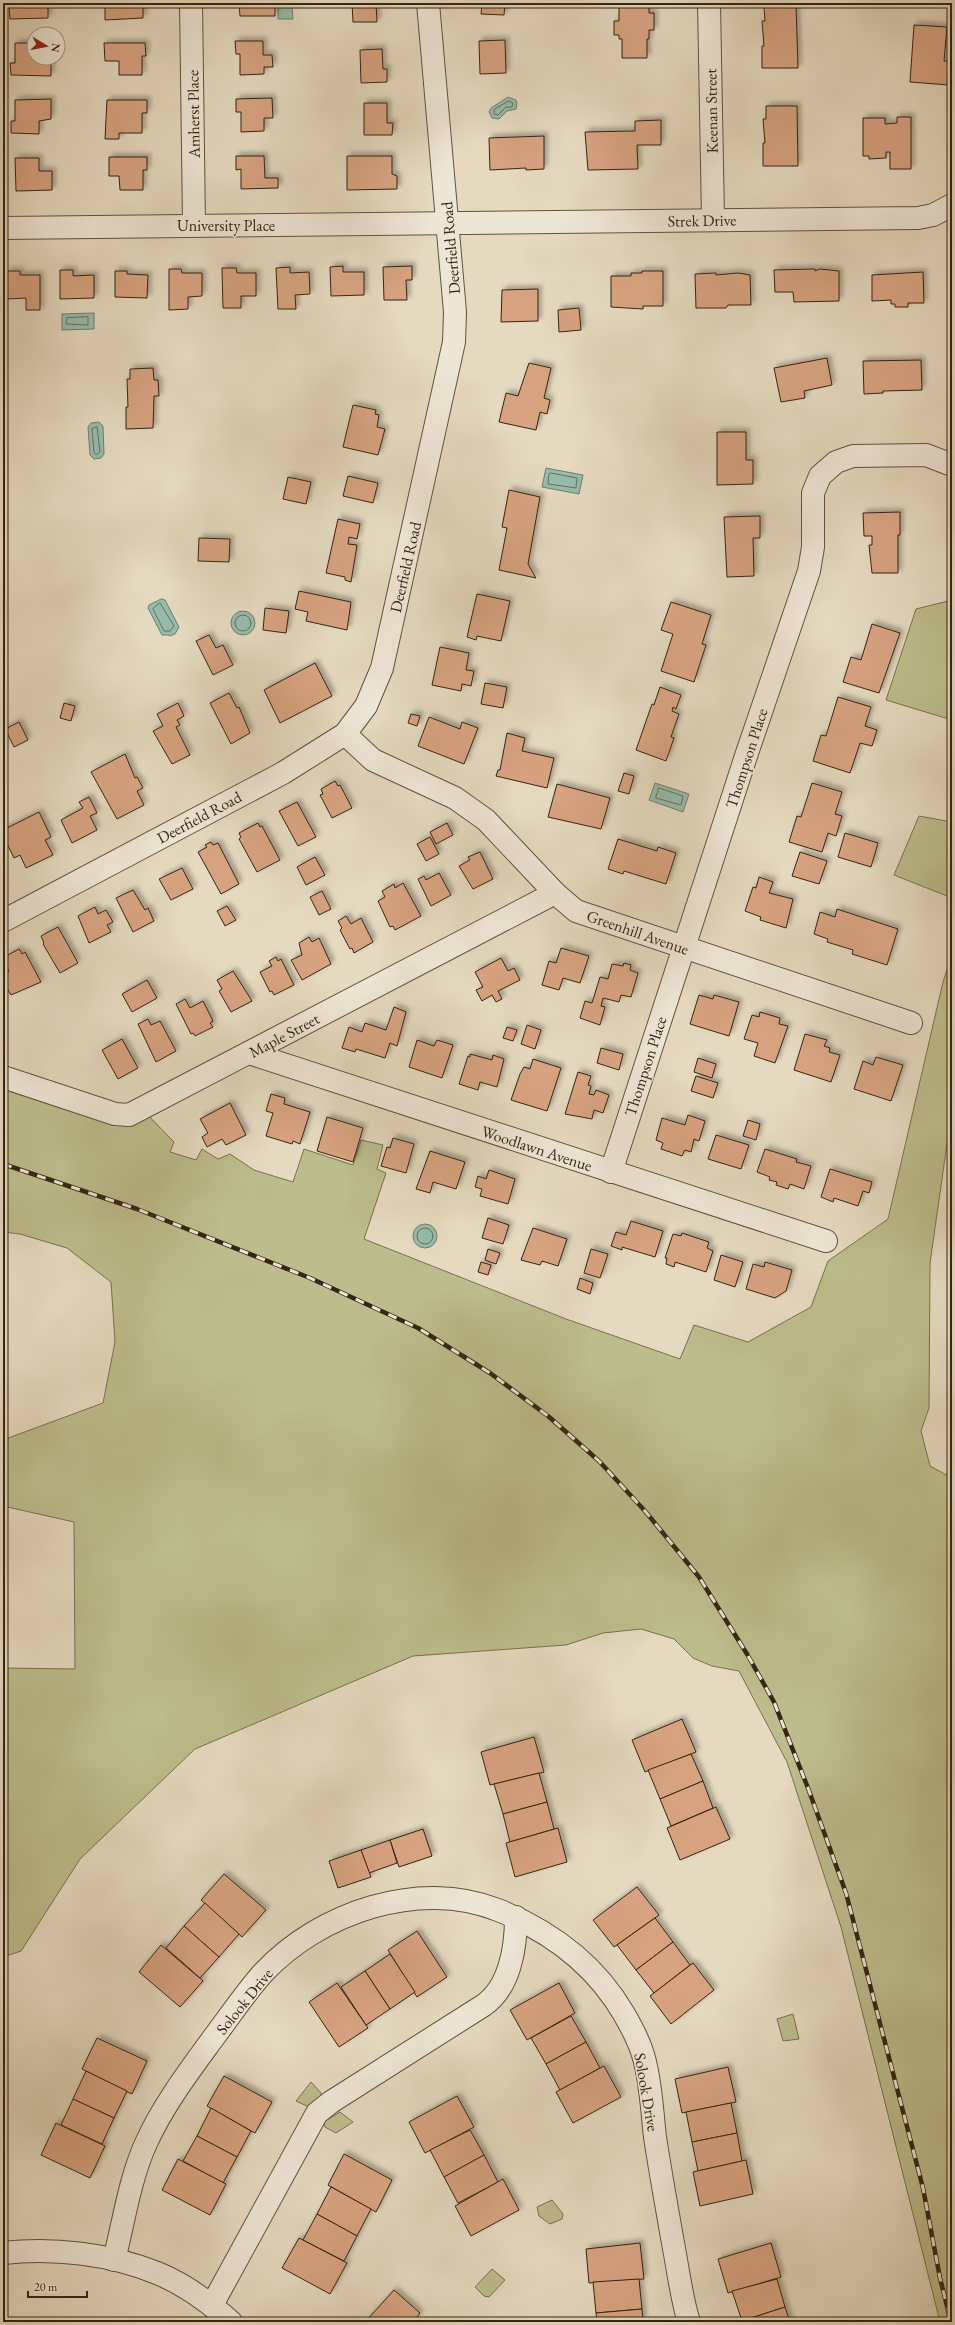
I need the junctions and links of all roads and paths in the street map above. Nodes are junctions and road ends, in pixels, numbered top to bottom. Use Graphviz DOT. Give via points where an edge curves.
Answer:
graph roads {
  1 [pos="191,3"];
  2 [pos="428,3"];
  3 [pos="709,3"];
  4 [pos="952,205"];
  5 [pos="713,219"];
  6 [pos="448,223"];
  7 [pos="194,225"];
  8 [pos="3,228"];
  9 [pos="952,465"];
  10 [pos="345,734"];
  11 [pos="555,893"];
  12 [pos="3,921"];
  13 [pos="683,948"];
  14 [pos="911,1023"];
  15 [pos="249,1053"];
  16 [pos="3,1077"];
  17 [pos="611,1172"];
  18 [pos="826,1241"];
  19 [pos="516,1918"];
  20 [pos="3,2253"];
  21 [pos="114,2260"];
  22 [pos="212,2305"];
  23 [pos="231,2322"];
  24 [pos="689,2322"];
  1 -- 7 [label="street, Amherst Place"];
  2 -- 6 [label="street, Deerfield Road"];
  3 -- 5 [label="street, Keenan Street"];
  4 -- 5 [label="street, Strek Drive" via="933,215 918,218"];
  5 -- 6 [label="street, Strek Drive"];
  6 -- 7 [label="street, University Place"];
  6 -- 10 [label="street, Deerfield Road" via="455,312 450,370 382,668 366,706"];
  7 -- 8 [label="street, University Place"];
  9 -- 13 [label="street, Thompson Place" via="926,455 853,456 836,462 820,476 813,493 813,547 809,571"];
  10 -- 11 [label="street, Greenhill Avenue" via="374,760 455,798 486,820"];
  10 -- 12 [label="street, Deerfield Road" via="282,773"];
  11 -- 13 [label="street, Greenhill Avenue" via="581,913"];
  11 -- 15 [label="street, Maple Street"];
  13 -- 14 [label="street, Greenhill Avenue"];
  13 -- 17 [label="street, Thompson Place"];
  15 -- 16 [label="street, Maple Street" via="129,1115 115,1114"];
  15 -- 17 [label="street, Woodlawn Avenue"];
  17 -- 18 [label="street, Woodlawn Avenue"];
  19 -- 21 [label="street, Solook Drive" via="490,1907 461,1900 414,1900 378,1905 347,1916 301,1939 262,1974 198,2059 160,2117 146,2142 136,2170"];
  19 -- 22 [label="street" via="516,1939 508,1970 495,1996 317,2113"];
  19 -- 24 [label="street, Solook Drive" via="566,1946 600,1980 624,2014 644,2057 664,2193"];
  20 -- 21 [label="street" via="46,2251"];
  21 -- 22 [label="street" via="158,2273"];
  22 -- 23 [label="street"];
}
